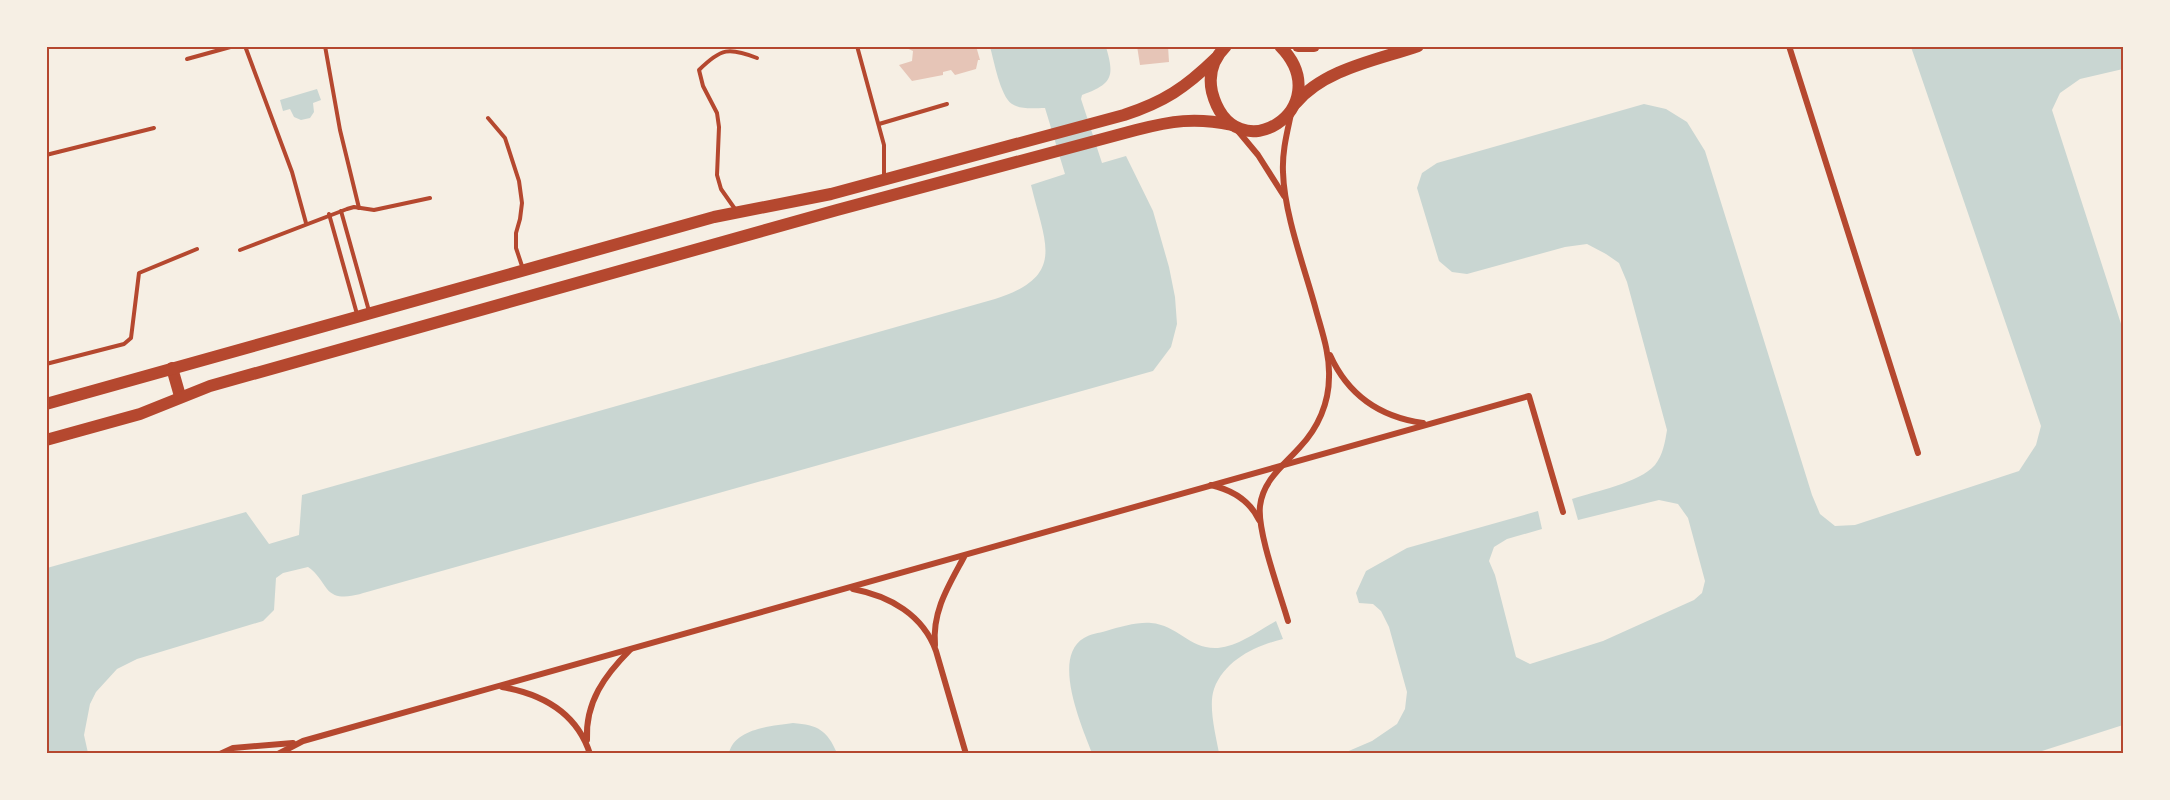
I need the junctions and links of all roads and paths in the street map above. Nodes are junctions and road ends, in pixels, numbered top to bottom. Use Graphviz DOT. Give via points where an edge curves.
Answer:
graph roads {
  1 [pos="234,46"];
  2 [pos="245,46"];
  3 [pos="325,46"];
  4 [pos="857,46"];
  5 [pos="1280,46"];
  6 [pos="1298,46"];
  7 [pos="1314,46"];
  8 [pos="1418,46"];
  9 [pos="1789,46"];
  10 [pos="1220,52"];
  11 [pos="757,58"];
  12 [pos="187,59"];
  13 [pos="947,104"];
  14 [pos="1293,107"];
  15 [pos="488,118"];
  16 [pos="879,124"];
  17 [pos="1232,125"];
  18 [pos="154,128"];
  19 [pos="46,155"];
  20 [pos="884,181"];
  21 [pos="888,196"];
  22 [pos="430,198"];
  23 [pos="1285,199"];
  24 [pos="359,208"];
  25 [pos="341,211"];
  26 [pos="738,212"];
  27 [pos="329,214"];
  28 [pos="306,223"];
  29 [pos="197,249"];
  30 [pos="240,250"];
  31 [pos="524,271"];
  32 [pos="364,316"];
  33 [pos="1323,334"];
  34 [pos="46,364"];
  35 [pos="172,368"];
  36 [pos="180,396"];
  37 [pos="46,404"];
  38 [pos="1428,423"];
  39 [pos="46,440"];
  40 [pos="1918,453"];
  41 [pos="1281,465"];
  42 [pos="1210,485"];
  43 [pos="1563,512"];
  44 [pos="1261,527"];
  45 [pos="964,556"];
  46 [pos="850,588"];
  47 [pos="1288,621"];
  48 [pos="630,649"];
  49 [pos="936,651"];
  50 [pos="499,686"];
  51 [pos="303,741"];
  52 [pos="589,752"];
  53 [pos="220,753"];
  54 [pos="278,753"];
  55 [pos="966,753"];
  1 -- 12 [label="lane"];
  2 -- 28 [label="lane" via="295,180"];
  3 -- 24 [label="lane"];
  4 -- 16 [label="lane"];
  5 -- 14 [label="main road" via="1296,76"];
  6 -- 7 [label="main road"];
  8 -- 14 [label="main road" via="1324,79 1304,93"];
  9 -- 40 [label="street"];
  10 -- 17 [label="main road" via="1211,72 1211,90 1220,111"];
  10 -- 20 [label="main road" via="1189,84 1138,111"];
  11 -- 26 [label="lane" via="737,50 721,52 699,70 717,113 717,176 721,189"];
  13 -- 16 [label="lane"];
  14 -- 17 [label="main road" via="1280,123 1261,130"];
  14 -- 23 [label="street" via="1283,157"];
  15 -- 31 [label="lane" via="505,138 519,180 522,203 516,241"];
  16 -- 20 [label="lane"];
  17 -- 21 [label="main road" via="1203,120 1164,123"];
  17 -- 23 [label="street" via="1258,155"];
  18 -- 19 [label="lane"];
  20 -- 21 [label="main road"];
  20 -- 26 [label="main road"];
  21 -- 36 [label="main road"];
  22 -- 24 [label="lane" via="375,210"];
  23 -- 33 [label="street"];
  24 -- 25 [label="lane"];
  25 -- 27 [label="lane"];
  25 -- 32 [label="lane"];
  26 -- 31 [label="main road"];
  27 -- 28 [label="lane"];
  27 -- 32 [label="lane"];
  28 -- 30 [label="lane"];
  29 -- 34 [label="lane" via="140,273 131,338 124,344"];
  31 -- 32 [label="main road"];
  32 -- 35 [label="main road"];
  33 -- 38 [label="street" via="1337,369 1362,399 1394,417"];
  33 -- 41 [label="street" via="1329,367 1324,406 1310,435"];
  35 -- 36 [label="main road"];
  35 -- 37 [label="main road"];
  36 -- 39 [label="main road" via="140,414"];
  38 -- 41 [label="street"];
  38 -- 43 [label="street" via="1529,396"];
  41 -- 42 [label="street"];
  41 -- 44 [label="street" via="1263,493"];
  42 -- 44 [label="street" via="1245,501"];
  42 -- 45 [label="street"];
  44 -- 47 [label="street"];
  45 -- 46 [label="street"];
  45 -- 49 [label="street" via="939,602"];
  46 -- 48 [label="street"];
  46 -- 49 [label="street" via="903,608 924,629"];
  48 -- 50 [label="street"];
  48 -- 52 [label="street" via="594,696 587,727"];
  49 -- 55 [label="street"];
  50 -- 51 [label="street"];
  50 -- 52 [label="street" via="527,692 553,704 580,730"];
  51 -- 53 [label="street" via="233,748"];
  51 -- 54 [label="street"];
}
